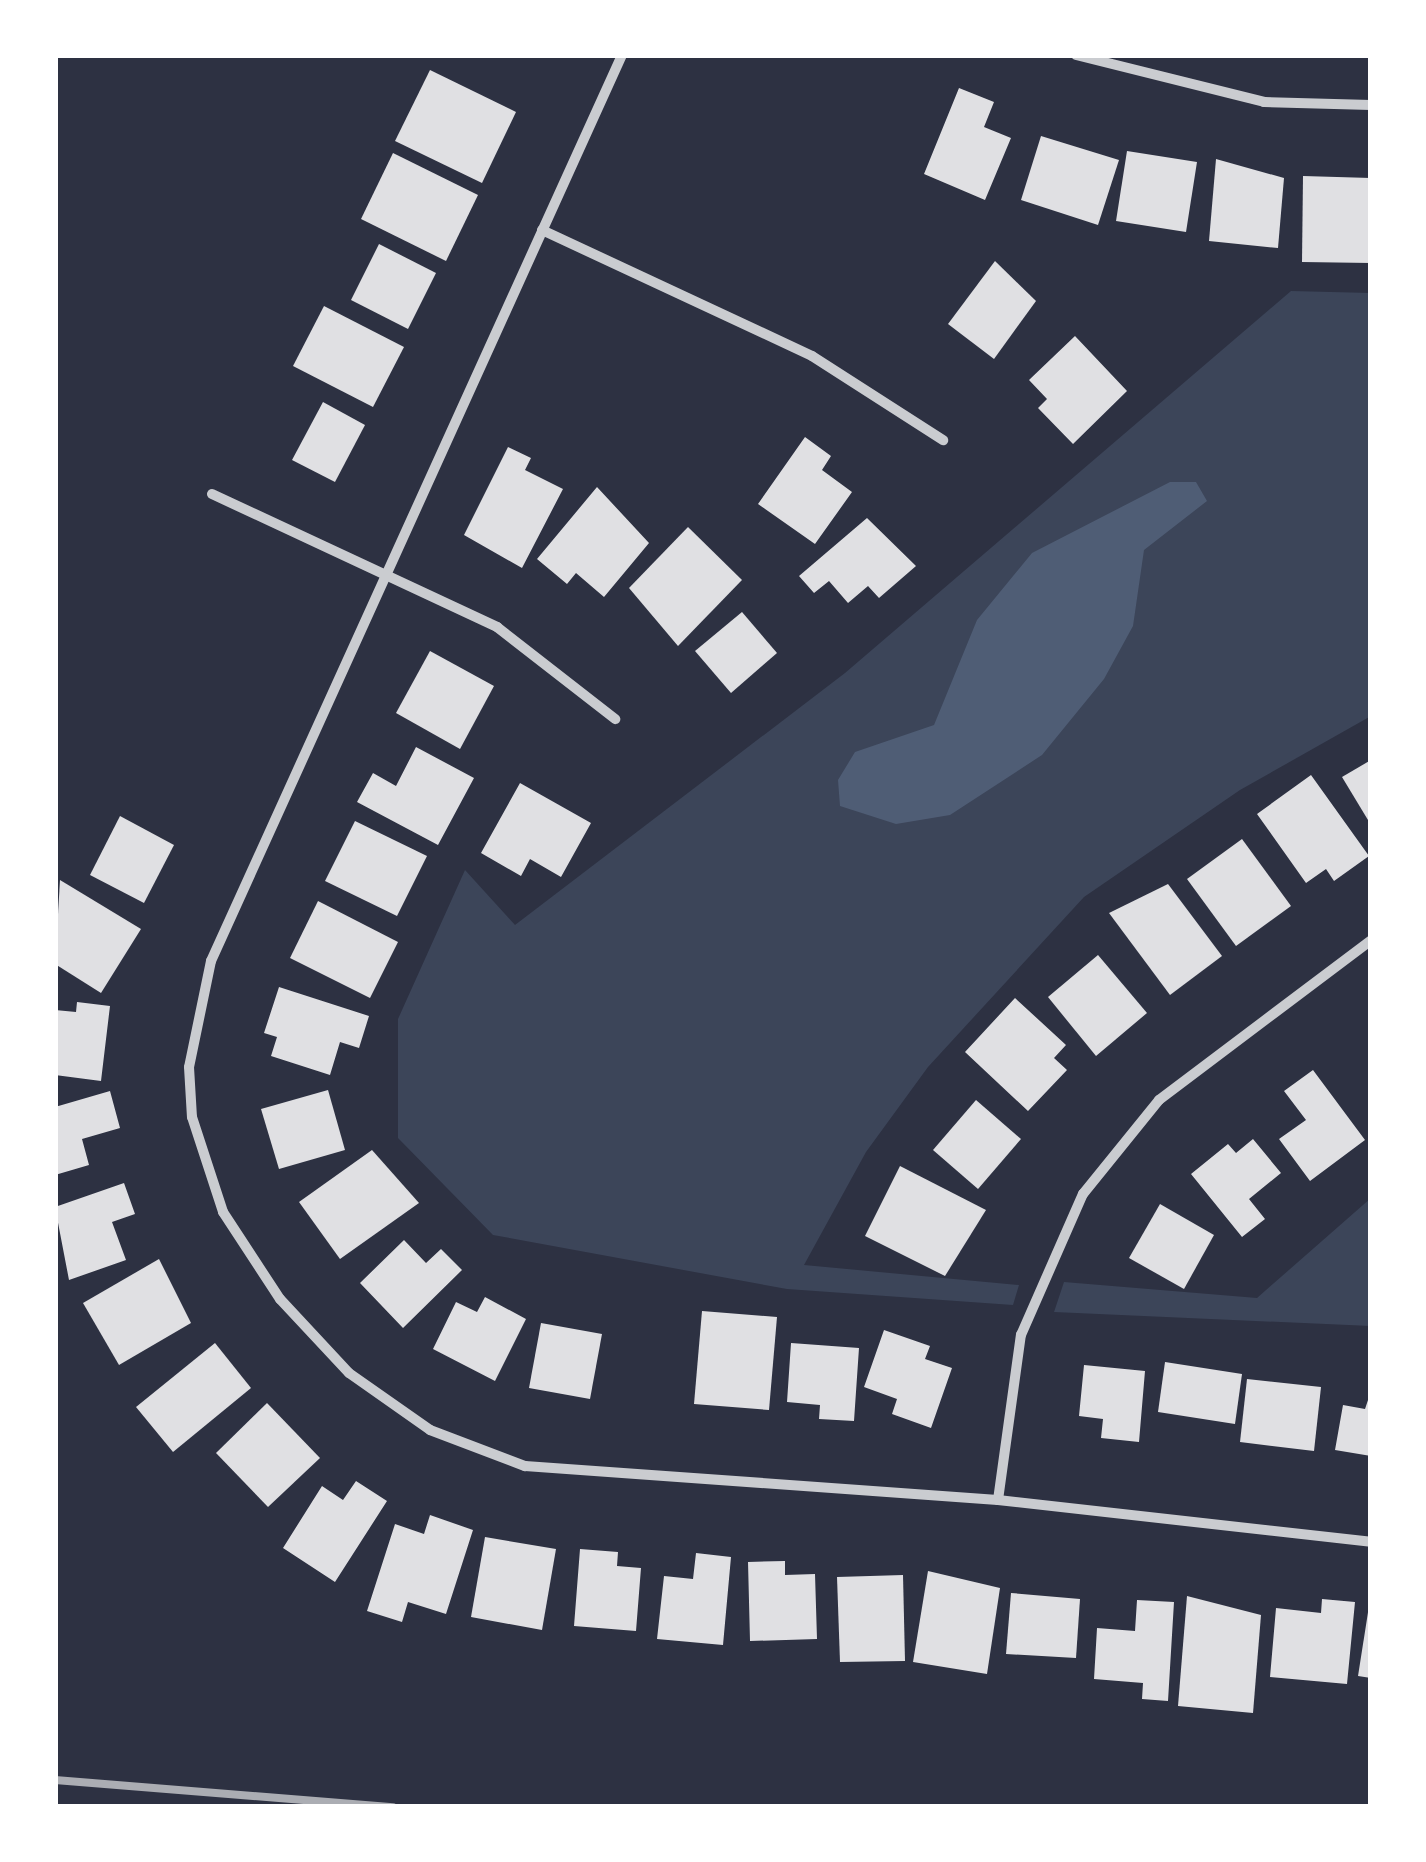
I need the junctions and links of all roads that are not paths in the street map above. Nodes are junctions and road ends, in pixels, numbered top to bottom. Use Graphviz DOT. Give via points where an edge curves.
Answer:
graph roads {
  1 [pos="622,55"];
  2 [pos="1076,55"];
  3 [pos="1371,105"];
  4 [pos="542,230"];
  5 [pos="943,440"];
  6 [pos="212,494"];
  7 [pos="386,576"];
  8 [pos="615,720"];
  9 [pos="1371,940"];
  10 [pos="998,1500"];
  11 [pos="1371,1542"];
  1 -- 4 [label="street"];
  2 -- 3 [label="street" via="1264,102"];
  4 -- 5 [label="street" via="812,356"];
  4 -- 7 [label="street"];
  6 -- 7 [label="street"];
  7 -- 8 [label="street" via="498,627"];
  7 -- 10 [label="street" via="194,1016 192,1116 223,1212 252,1258 349,1373 476,1451 571,1471"];
  9 -- 10 [label="street" via="1158,1100 1082,1194 1021,1336"];
  10 -- 11 [label="street"];
}
